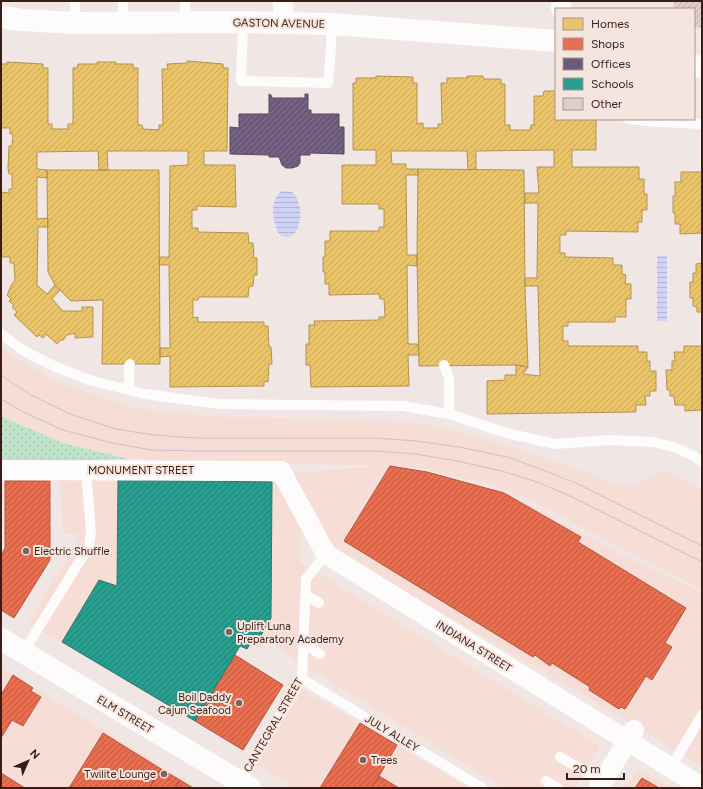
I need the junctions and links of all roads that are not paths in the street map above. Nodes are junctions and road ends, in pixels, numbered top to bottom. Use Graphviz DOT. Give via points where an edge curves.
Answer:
graph roads {
  1 [pos="75,1"];
  2 [pos="123,1"];
  3 [pos="185,11"];
  4 [pos="283,11"];
  5 [pos="1,17"];
  6 [pos="123,22"];
  7 [pos="243,22"];
  8 [pos="76,23"];
  9 [pos="331,24"];
  10 [pos="555,41"];
  11 [pos="661,120"];
  12 [pos="702,124"];
  13 [pos="1,334"];
  14 [pos="130,364"];
  15 [pos="444,365"];
  16 [pos="129,390"];
  17 [pos="449,414"];
  18 [pos="702,462"];
  19 [pos="1,470"];
  20 [pos="86,470"];
  21 [pos="281,471"];
  22 [pos="326,554"];
  23 [pos="306,595"];
  24 [pos="319,603"];
  25 [pos="2,642"];
  26 [pos="304,644"];
  27 [pos="23,653"];
  28 [pos="320,654"];
  29 [pos="302,678"];
  30 [pos="702,715"];
  31 [pos="698,731"];
  32 [pos="631,735"];
  33 [pos="560,757"];
  34 [pos="671,767"];
  35 [pos="546,781"];
  36 [pos="245,785"];
  37 [pos="601,785"];
  38 [pos="702,787"];
  39 [pos="482,788"];
  40 [pos="558,788"];
  1 -- 8 [label="lane"];
  2 -- 6 [label="lane"];
  3 -- 6 [label="street, GASTON AVENUE"];
  3 -- 7 [label="street, GASTON AVENUE"];
  4 -- 7 [label="street, GASTON AVENUE"];
  4 -- 9 [label="street, GASTON AVENUE"];
  5 -- 8 [label="street, GASTON AVENUE"];
  6 -- 8 [label="street, GASTON AVENUE"];
  7 -- 9 [label="lane" via="242,81 328,83"];
  9 -- 10 [label="street, GASTON AVENUE"];
  11 -- 12 [label="lane"];
  13 -- 16 [label="lane" via="24,351 56,368"];
  14 -- 16 [label="lane"];
  15 -- 17 [label="lane" via="449,378"];
  16 -- 17 [label="lane" via="220,404 403,406"];
  17 -- 18 [label="lane" via="506,433 555,444 609,440 653,442 674,447"];
  19 -- 20 [label="street, MONUMENT STREET"];
  20 -- 21 [label="street, MONUMENT STREET"];
  20 -- 27 [label="lane" via="91,532 89,546"];
  21 -- 22 [label="street, INDIANA STREET"];
  22 -- 23 [label="lane, CANTEGRAL STREET" via="306,579"];
  22 -- 32 [label="street, INDIANA STREET"];
  23 -- 24 [label="lane"];
  23 -- 26 [label="lane, CANTEGRAL STREET"];
  25 -- 27 [label="street, ELM STREET"];
  26 -- 28 [label="lane"];
  26 -- 29 [label="lane, CANTEGRAL STREET"];
  27 -- 36 [label="street, ELM STREET"];
  29 -- 36 [label="lane, CANTEGRAL STREET"];
  29 -- 39 [label="lane, JULY ALLEY"];
  30 -- 31 [label="lane"];
  31 -- 34 [label="lane"];
  32 -- 34 [label="street, INDIANA STREET"];
  32 -- 37 [label="street"];
  33 -- 37 [label="lane"];
  34 -- 38 [label="street, INDIANA STREET"];
  35 -- 40 [label="lane"];
}
